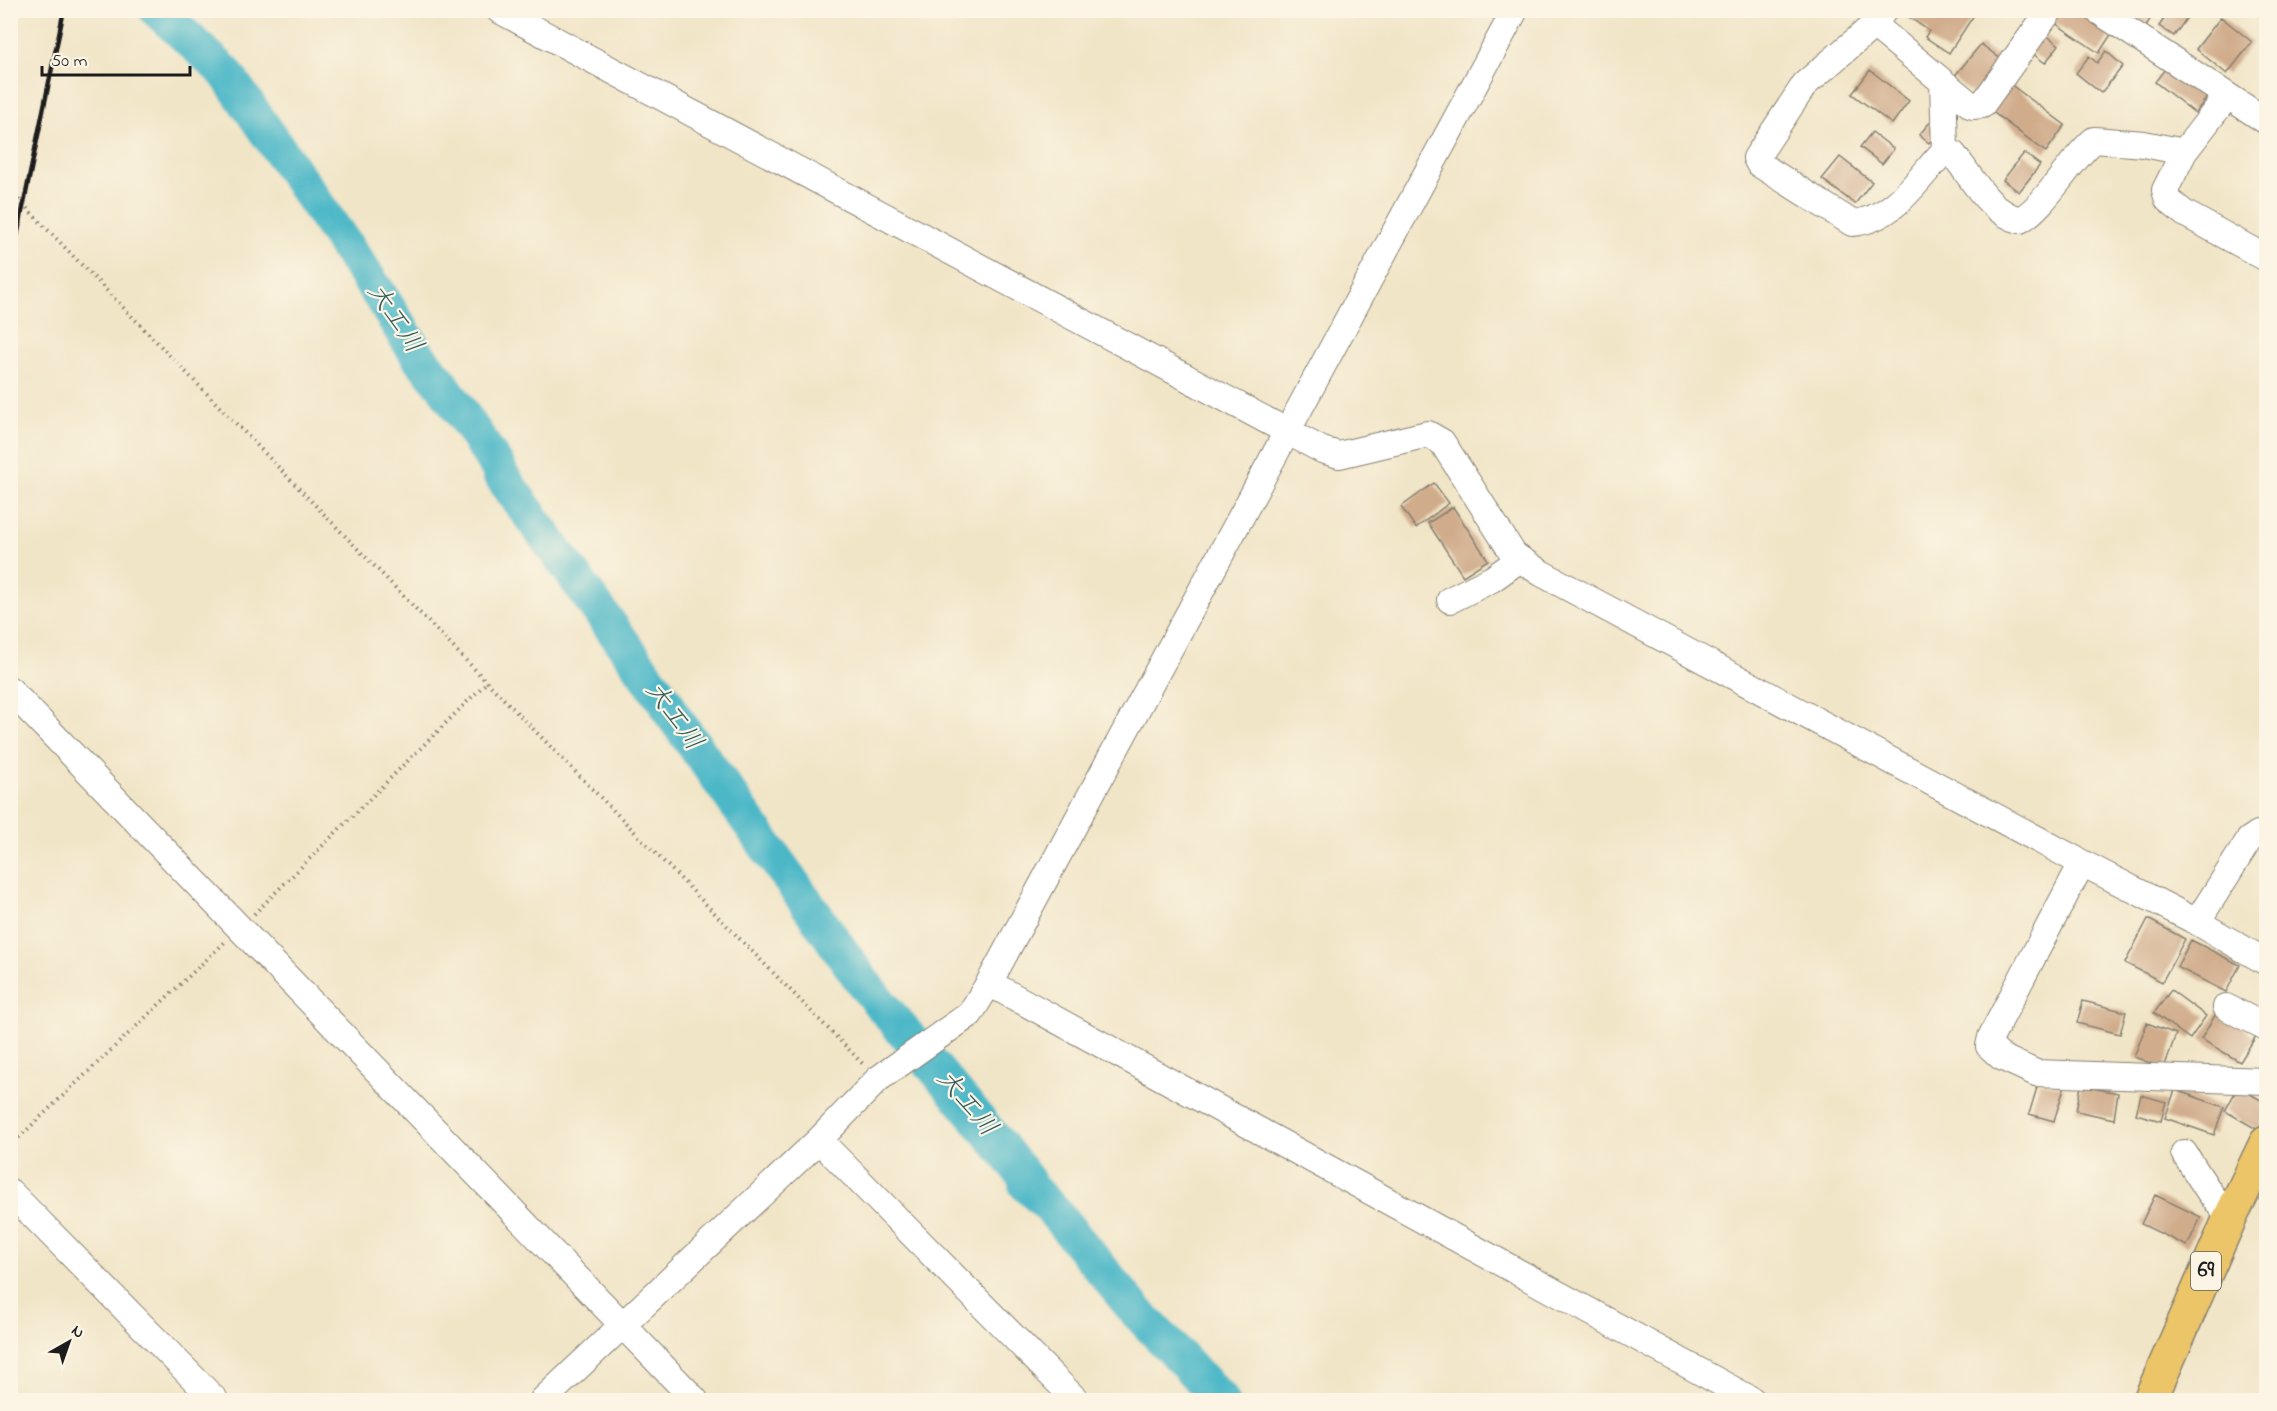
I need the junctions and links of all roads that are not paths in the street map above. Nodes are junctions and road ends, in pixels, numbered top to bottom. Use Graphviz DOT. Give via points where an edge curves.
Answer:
graph roads {
  1 [pos="499,10"];
  2 [pos="1515,10"];
  3 [pos="2050,10"];
  4 [pos="2097,10"];
  5 [pos="1879,18"];
  6 [pos="1943,82"];
  7 [pos="2227,96"];
  8 [pos="2266,121"];
  9 [pos="1945,150"];
  10 [pos="2184,152"];
  11 [pos="2266,258"];
  12 [pos="1289,431"];
  13 [pos="1520,559"];
  14 [pos="1450,600"];
  15 [pos="10,690"];
  16 [pos="2266,834"];
  17 [pos="2082,863"];
  18 [pos="2197,922"];
  19 [pos="2266,962"];
  20 [pos="989,983"];
  21 [pos="2226,1007"];
  22 [pos="2266,1027"];
  23 [pos="2266,1081"];
  24 [pos="819,1140"];
  25 [pos="2266,1143"];
  26 [pos="2184,1153"];
  27 [pos="10,1192"];
  28 [pos="2230,1218"];
  29 [pos="623,1325"];
  30 [pos="215,1401"];
  31 [pos="543,1401"];
  32 [pos="695,1401"];
  33 [pos="1076,1401"];
  34 [pos="1752,1401"];
  35 [pos="2150,1401"];
  1 -- 12 [label="street"];
  2 -- 12 [label="street"];
  3 -- 6 [label="street" via="1982,105 1972,106"];
  4 -- 7 [label="street"];
  5 -- 6 [label="street"];
  5 -- 9 [label="street" via="1805,84 1756,158 1759,164 1852,223 1868,222 1904,199"];
  6 -- 9 [label="street"];
  7 -- 8 [label="street"];
  7 -- 10 [label="street"];
  9 -- 10 [label="street" via="1953,154 1997,210 2020,220 2030,215 2094,140"];
  10 -- 11 [label="street" via="2165,190 2168,200 2184,213"];
  12 -- 13 [label="street" via="1339,455 1428,434 1442,442"];
  12 -- 20 [label="street"];
  13 -- 14 [label="street" via="1492,579"];
  13 -- 17 [label="street"];
  15 -- 29 [label="street"];
  16 -- 18 [label="street" via="2249,840"];
  17 -- 18 [label="street"];
  17 -- 23 [label="street" via="1990,1037 1989,1046 2001,1057 2036,1073"];
  18 -- 19 [label="street"];
  20 -- 24 [label="street" via="970,1014 878,1079"];
  20 -- 34 [label="street"];
  21 -- 22 [label="street"];
  24 -- 29 [label="street"];
  24 -- 33 [label="street"];
  25 -- 28 [label="main road, 69"];
  26 -- 28 [label="street"];
  27 -- 30 [label="street"];
  28 -- 35 [label="main road, 69"];
  29 -- 31 [label="street"];
  29 -- 32 [label="street"];
}
